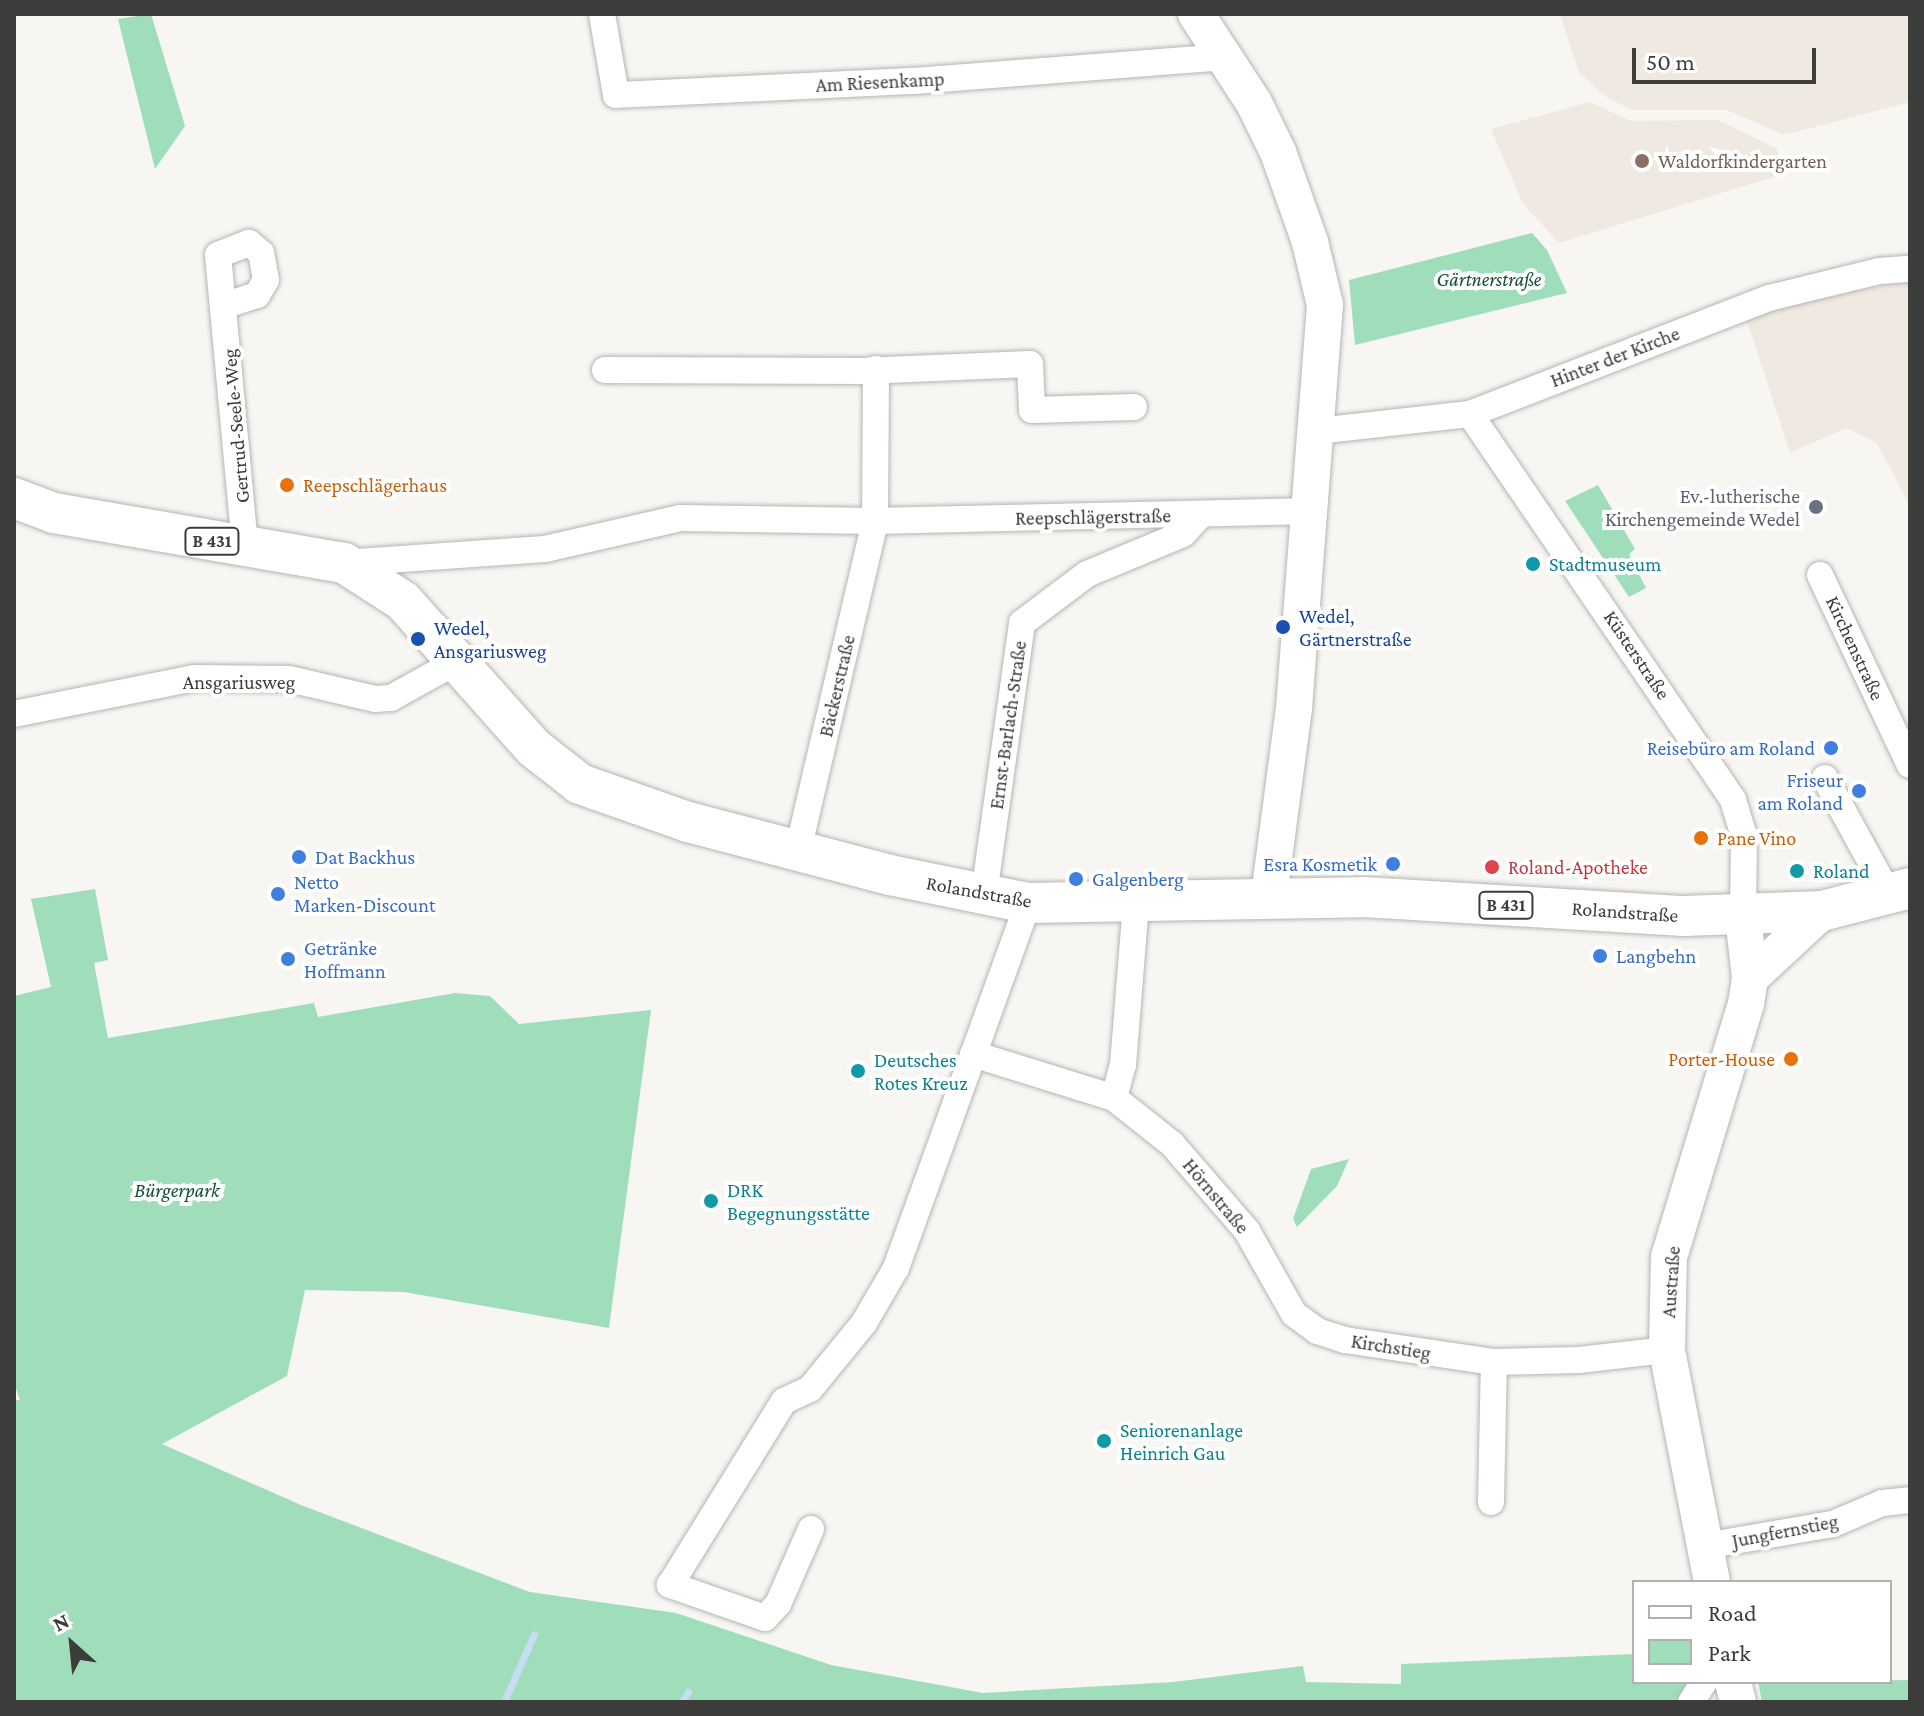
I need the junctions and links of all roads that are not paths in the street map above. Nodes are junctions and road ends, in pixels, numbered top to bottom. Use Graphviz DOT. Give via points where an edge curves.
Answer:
graph roads {
  1 [pos="602,14"];
  2 [pos="1196,14"];
  3 [pos="1225,57"];
  4 [pos="1910,269"];
  5 [pos="226,305"];
  6 [pos="876,369"];
  7 [pos="605,370"];
  8 [pos="1134,407"];
  9 [pos="1476,411"];
  10 [pos="1325,430"];
  11 [pos="14,498"];
  12 [pos="1311,511"];
  13 [pos="1201,515"];
  14 [pos="875,521"];
  15 [pos="245,547"];
  16 [pos="344,563"];
  17 [pos="1820,575"];
  18 [pos="456,662"];
  19 [pos="14,714"];
  20 [pos="1910,765"];
  21 [pos="1825,778"];
  22 [pos="798,850"];
  23 [pos="1905,890"];
  24 [pos="984,894"];
  25 [pos="1269,896"];
  26 [pos="1028,903"];
  27 [pos="1136,905"];
  28 [pos="1822,911"];
  29 [pos="1743,917"];
  30 [pos="1750,978"];
  31 [pos="973,1054"];
  32 [pos="1114,1098"];
  33 [pos="1294,1314"];
  34 [pos="1667,1350"];
  35 [pos="1494,1362"];
  36 [pos="1910,1500"];
  37 [pos="1491,1502"];
  38 [pos="811,1529"];
  39 [pos="1705,1546"];
  40 [pos="1712,1580"];
  41 [pos="1703,1684"];
  42 [pos="1691,1702"];
  1 -- 3 [label="street, Am Riesenkamp" via="616,95 914,81"];
  2 -- 3 [label="street"];
  3 -- 10 [label="street" via="1278,152 1313,255 1325,305"];
  4 -- 9 [label="street, Hinter der Kirche" via="1879,271 1769,298"];
  5 -- 15 [label="street, Gertrud-Seele-Weg"];
  6 -- 7 [label="street"];
  6 -- 8 [label="street" via="1030,364 1032,410"];
  6 -- 14 [label="street"];
  9 -- 10 [label="street, Hinter der Kirche"];
  9 -- 29 [label="street, Küsterstraße" via="1733,800 1744,836"];
  10 -- 12 [label="street"];
  11 -- 15 [label="main road, B 431" via="54,513"];
  12 -- 13 [label="street, Reepschlägerstraße"];
  12 -- 25 [label="street" via="1294,708"];
  13 -- 14 [label="street, Reepschlägerstraße"];
  13 -- 24 [label="street, Ernst-Barlach-Straße" via="1183,534 1087,574 1022,623"];
  14 -- 16 [label="street, Reepschlägerstraße" via="680,518 545,549"];
  14 -- 22 [label="street, Bäckerstraße"];
  15 -- 16 [label="main road, B 431"];
  16 -- 18 [label="main road, Rolandstraße / B 431" via="403,601"];
  17 -- 20 [label="street, Kirchenstraße"];
  18 -- 19 [label="street, Ansgariusweg" via="391,698 289,679 194,678"];
  18 -- 22 [label="main road, Rolandstraße / B 431" via="534,748 580,784 688,822"];
  21 -- 23 [label="street"];
  22 -- 24 [label="main road, Rolandstraße / B 431"];
  23 -- 28 [label="main road, B 431"];
  24 -- 26 [label="main road, Rolandstraße / B 431"];
  25 -- 27 [label="main road, Rolandstraße / B 431"];
  25 -- 29 [label="main road, Rolandstraße / B 431"];
  26 -- 27 [label="main road, Rolandstraße / B 431"];
  26 -- 31 [label="street"];
  27 -- 32 [label="street" via="1123,1065"];
  28 -- 29 [label="main road, B 431"];
  28 -- 30 [label="street"];
  29 -- 30 [label="street, Austraße"];
  30 -- 34 [label="street, Austraße" via="1739,1034 1669,1257"];
  31 -- 32 [label="street, Hörnstraße"];
  31 -- 38 [label="street" via="896,1268 864,1323 810,1389 784,1401 670,1585 765,1618 778,1604"];
  32 -- 33 [label="street, Hörnstraße" via="1172,1144 1220,1196 1273,1272"];
  33 -- 35 [label="street, Kirchstieg" via="1317,1331 1345,1340"];
  34 -- 35 [label="street, Kirchstieg"];
  34 -- 39 [label="street, Austraße"];
  35 -- 37 [label="street"];
  36 -- 39 [label="street, Jungfernstieg" via="1882,1503 1833,1524"];
  39 -- 40 [label="street, Austraße"];
  41 -- 42 [label="street"];
}
